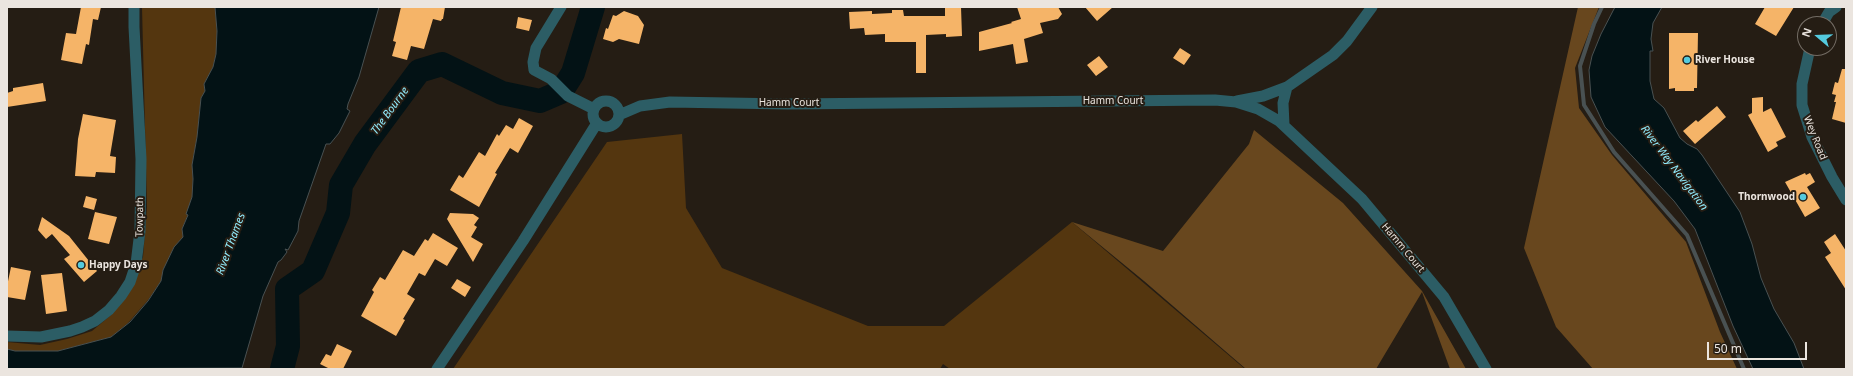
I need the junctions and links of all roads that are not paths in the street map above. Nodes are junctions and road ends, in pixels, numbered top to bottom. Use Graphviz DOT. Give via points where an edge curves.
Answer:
graph roads {
  1 [pos="134,7"];
  2 [pos="561,7"];
  3 [pos="1372,7"];
  4 [pos="1836,7"];
  5 [pos="1827,16"];
  6 [pos="1808,56"];
  7 [pos="1287,87"];
  8 [pos="1236,102"];
  9 [pos="594,109"];
  10 [pos="619,115"];
  11 [pos="597,123"];
  12 [pos="1284,125"];
  13 [pos="1846,200"];
  14 [pos="7,336"];
  15 [pos="437,369"];
  16 [pos="1486,369"];
  1 -- 14 [label="street, Towpath" via="141,158 140,231 136,264 130,282 109,310 82,327 41,337"];
  2 -- 9 [label="street" via="536,48 534,70 551,79 568,96"];
  3 -- 7 [label="street" via="1347,41 1333,55"];
  4 -- 5 [label="street"];
  6 -- 13 [label="street, Wey Road" via="1802,84 1802,105 1812,137"];
  7 -- 8 [label="street"];
  7 -- 12 [label="street" via="1283,103"];
  8 -- 10 [label="street, Hamm Court" via="670,102 640,106"];
  8 -- 12 [label="street, Hamm Court" via="1258,109"];
  9 -- 10 [label="street" via="600,103 608,101 616,106"];
  9 -- 11 [label="street" via="593,114"];
  10 -- 11 [label="street" via="615,124 611,126 601,126"];
  11 -- 15 [label="street" via="523,241"];
  12 -- 16 [label="street, Hamm Court" via="1362,199 1444,297"];
}
